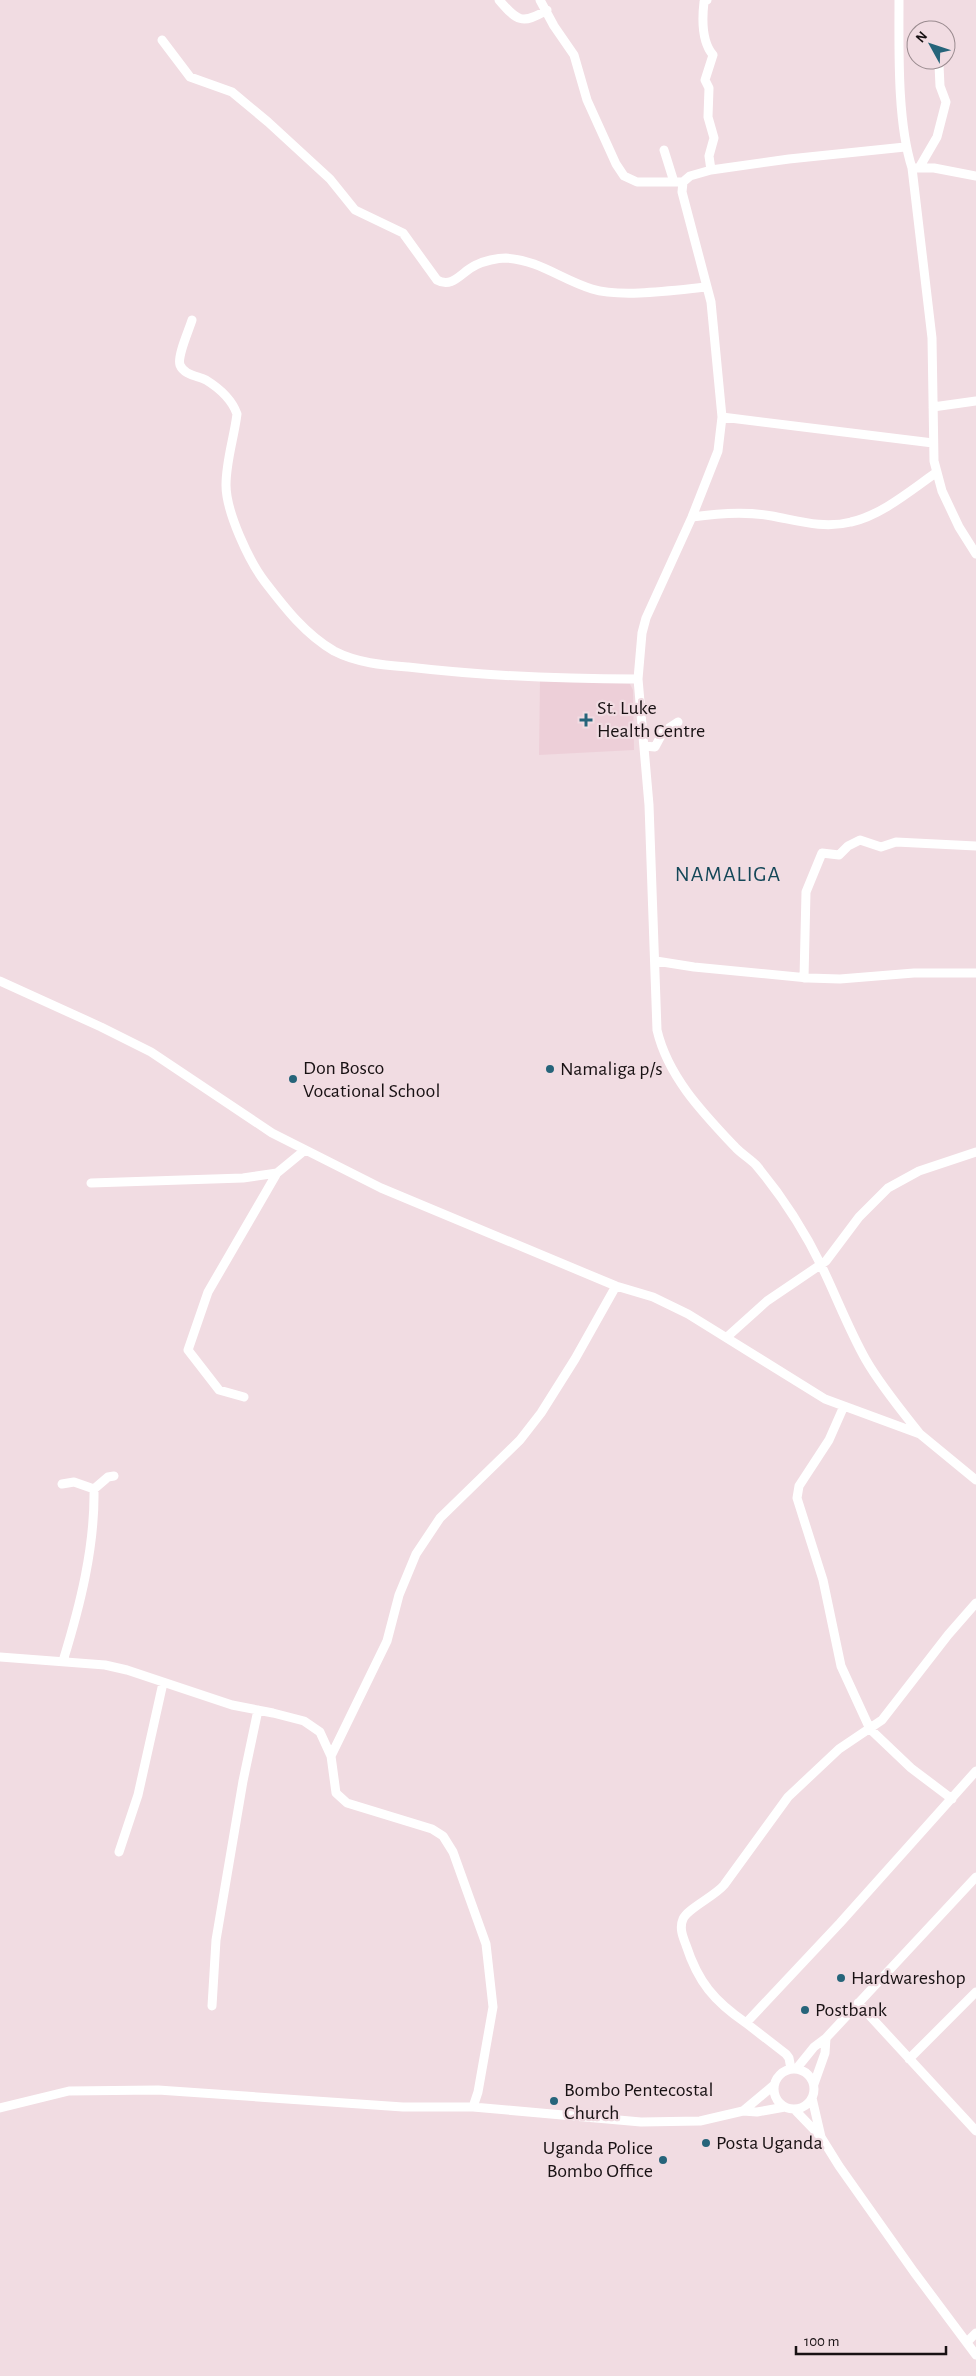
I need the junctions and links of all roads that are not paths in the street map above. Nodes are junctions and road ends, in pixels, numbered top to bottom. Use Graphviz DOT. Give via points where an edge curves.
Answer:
graph roads {
  1 [pos="499,0"];
  2 [pos="540,0"];
  3 [pos="707,0"];
  4 [pos="899,0"];
  5 [pos="547,10"];
  6 [pos="162,40"];
  7 [pos="939,70"];
  8 [pos="905,147"];
  9 [pos="664,150"];
  10 [pos="915,168"];
  11 [pos="711,170"];
  12 [pos="976,176"];
  13 [pos="678,182"];
  14 [pos="707,287"];
  15 [pos="192,320"];
  16 [pos="976,401"];
  17 [pos="934,407"];
  18 [pos="722,418"];
  19 [pos="933,443"];
  20 [pos="937,472"];
  21 [pos="692,517"];
  22 [pos="976,554"];
  23 [pos="638,679"];
  24 [pos="678,722"];
  25 [pos="644,746"];
  26 [pos="976,846"];
  27 [pos="656,961"];
  28 [pos="976,973"];
  29 [pos="804,978"];
  30 [pos="0,981"];
  31 [pos="305,1150"];
  32 [pos="976,1152"];
  33 [pos="277,1173"];
  34 [pos="91,1183"];
  35 [pos="821,1265"];
  36 [pos="616,1286"];
  37 [pos="727,1337"];
  38 [pos="244,1397"];
  39 [pos="844,1406"];
  40 [pos="920,1434"];
  41 [pos="114,1476"];
  42 [pos="976,1480"];
  43 [pos="62,1484"];
  44 [pos="94,1489"];
  45 [pos="976,1603"];
  46 [pos="0,1657"];
  47 [pos="62,1661"];
  48 [pos="163,1683"];
  49 [pos="258,1710"];
  50 [pos="870,1729"];
  51 [pos="331,1756"];
  52 [pos="976,1771"];
  53 [pos="952,1799"];
  54 [pos="119,1852"];
  55 [pos="976,1877"];
  56 [pos="976,1992"];
  57 [pos="858,2003"];
  58 [pos="212,2006"];
  59 [pos="746,2023"];
  60 [pos="826,2038"];
  61 [pos="910,2059"];
  62 [pos="794,2069"];
  63 [pos="814,2084"];
  64 [pos="774,2085"];
  65 [pos="812,2098"];
  66 [pos="473,2107"];
  67 [pos="0,2108"];
  68 [pos="789,2108"];
  69 [pos="743,2111"];
  70 [pos="975,2126"];
  71 [pos="821,2137"];
  72 [pos="976,2333"];
  73 [pos="967,2342"];
  74 [pos="976,2355"];
  1 -- 5 [label="street" via="521,20"];
  2 -- 5 [label="street"];
  3 -- 11 [label="street" via="702,14 707,47 713,55 706,80 709,88 708,117 714,138 708,156"];
  4 -- 8 [label="street"];
  5 -- 13 [label="street" via="574,54 587,100 619,170 637,182"];
  6 -- 14 [label="street" via="190,77 232,92 330,179 356,210 403,232 443,284 451,283 476,265 505,258 541,265 577,284 602,291 644,292"];
  7 -- 10 [label="street" via="940,86 946,102 937,137"];
  8 -- 10 [label="street"];
  8 -- 11 [label="street"];
  9 -- 13 [label="street"];
  10 -- 12 [label="street"];
  10 -- 17 [label="street" via="932,338"];
  11 -- 13 [label="street"];
  13 -- 14 [label="street"];
  14 -- 18 [label="street"];
  15 -- 23 [label="street" via="180,365 184,371 216,387 237,414 226,486 243,543 257,572 307,632 335,651 382,665 479,675"];
  16 -- 17 [label="street"];
  17 -- 19 [label="street"];
  18 -- 19 [label="street"];
  18 -- 21 [label="street" via="718,451"];
  19 -- 20 [label="street"];
  20 -- 21 [label="street" via="902,496 853,522 826,526 745,514"];
  20 -- 22 [label="street" via="959,527"];
  21 -- 23 [label="street" via="646,618"];
  23 -- 25 [label="street"];
  24 -- 25 [label="street" via="664,732 655,748"];
  25 -- 27 [label="street"];
  26 -- 29 [label="street" via="896,842 881,847 860,840 839,855 822,853 806,892"];
  27 -- 29 [label="street"];
  27 -- 35 [label="street" via="657,1030 667,1062 699,1106 737,1149 755,1164 774,1189"];
  28 -- 29 [label="street"];
  30 -- 31 [label="street" via="151,1052 272,1133"];
  31 -- 33 [label="street"];
  31 -- 36 [label="street" via="381,1188"];
  32 -- 35 [label="street" via="918,1171 888,1188 869,1206 832,1256"];
  33 -- 34 [label="street" via="243,1178"];
  33 -- 38 [label="street" via="208,1292 188,1350 219,1390"];
  35 -- 37 [label="street" via="767,1301"];
  35 -- 40 [label="street" via="866,1360 892,1400"];
  36 -- 37 [label="street" via="653,1297"];
  36 -- 51 [label="street" via="541,1413 520,1440 440,1518 416,1554 399,1595 387,1641"];
  37 -- 39 [label="street" via="802,1386"];
  39 -- 40 [label="street"];
  39 -- 50 [label="street" via="829,1440 799,1486 796,1498 823,1580 842,1666"];
  40 -- 42 [label="street"];
  41 -- 44 [label="street"];
  43 -- 44 [label="street" via="74,1482"];
  44 -- 47 [label="street" via="95,1511 82,1596"];
  45 -- 50 [label="street" via="882,1720"];
  46 -- 47 [label="street"];
  47 -- 48 [label="street" via="127,1670"];
  48 -- 49 [label="street"];
  48 -- 54 [label="street" via="138,1795"];
  49 -- 51 [label="street" via="313,1725 320,1732"];
  49 -- 58 [label="street" via="216,1940"];
  50 -- 53 [label="street" via="911,1768"];
  50 -- 59 [label="street" via="839,1749 788,1796 716,1895 683,1918 683,1936 700,1980 714,1998"];
  51 -- 66 [label="street" via="335,1788 341,1799 360,1808 432,1829 443,1836 453,1852 486,1944 490,1967 493,2007"];
  52 -- 53 [label="street"];
  53 -- 59 [label="street"];
  55 -- 57 [label="street"];
  56 -- 61 [label="street"];
  57 -- 60 [label="street"];
  57 -- 61 [label="street"];
  59 -- 62 [label="street" via="786,2054"];
  60 -- 62 [label="street"];
  60 -- 63 [label="street" via="825,2053"];
  61 -- 70 [label="street"];
  62 -- 63 [label="street" via="808,2074"];
  62 -- 64 [label="street" via="780,2074"];
  63 -- 65 [label="street"];
  64 -- 68 [label="street" via="776,2098"];
  64 -- 69 [label="street"];
  65 -- 68 [label="street" via="808,2104"];
  65 -- 71 [label="street"];
  66 -- 67 [label="street" via="403,2107 158,2090 69,2091"];
  66 -- 69 [label="street" via="642,2122 700,2121"];
  68 -- 69 [label="street"];
  68 -- 71 [label="street"];
  71 -- 73 [label="street" via="914,2272"];
  72 -- 73 [label="street"];
  73 -- 74 [label="street"];
}
